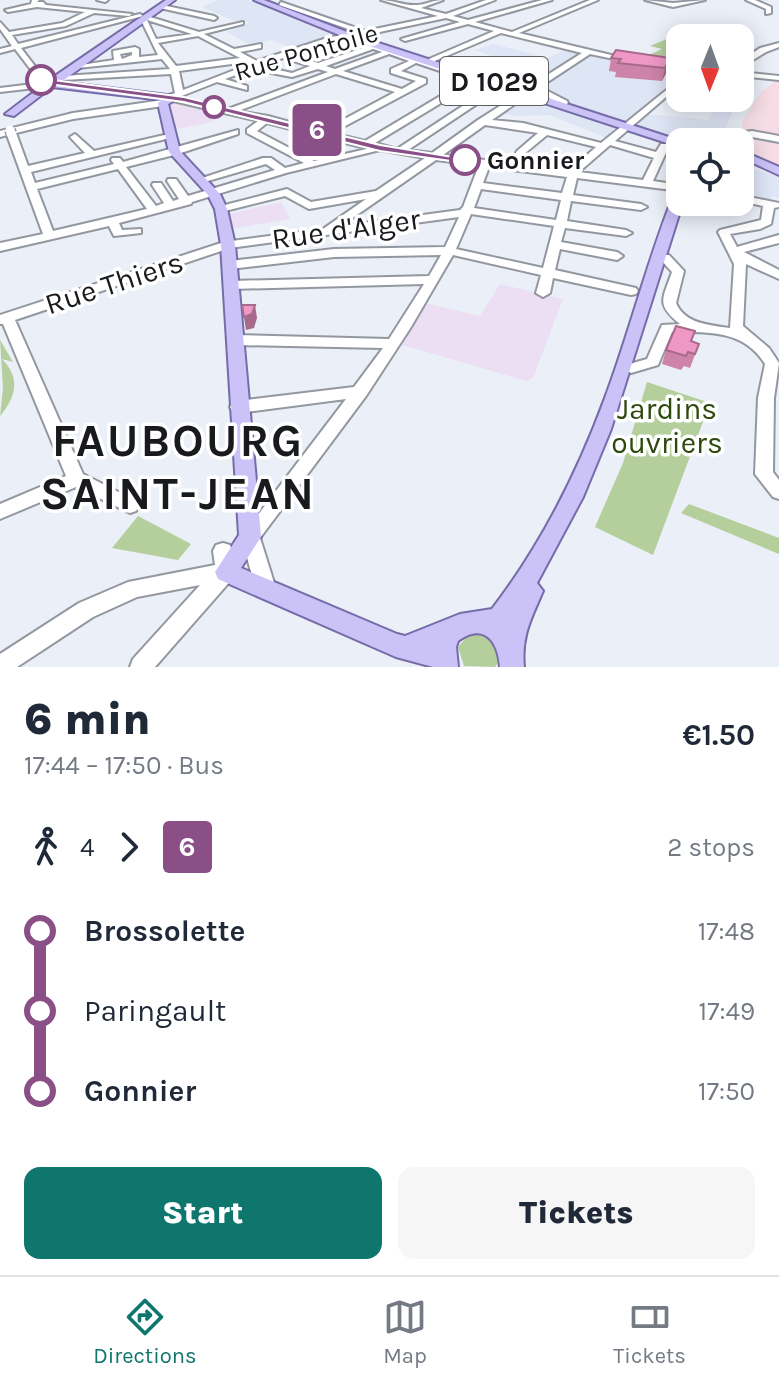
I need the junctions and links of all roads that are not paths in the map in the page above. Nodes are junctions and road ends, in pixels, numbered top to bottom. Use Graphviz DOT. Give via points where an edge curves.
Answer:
graph roads {
  1 [pos="71,0"];
  2 [pos="171,0"];
  3 [pos="196,0"];
  4 [pos="256,0"];
  5 [pos="267,0"];
  6 [pos="384,0"];
  7 [pos="440,0"];
  8 [pos="493,0"];
  9 [pos="549,0"];
  10 [pos="595,0"];
  11 [pos="648,0"];
  12 [pos="699,0"];
  13 [pos="749,0"];
  14 [pos="212,1"];
  15 [pos="531,2"];
  16 [pos="40,3"];
  17 [pos="278,4"];
  18 [pos="520,6"];
  19 [pos="162,7"];
  20 [pos="413,8"];
  21 [pos="3,9"];
  22 [pos="291,10"];
  23 [pos="92,11"];
  24 [pos="771,15"];
  25 [pos="145,17"];
  26 [pos="444,17"];
  27 [pos="214,18"];
  28 [pos="422,21"];
  29 [pos="241,23"];
  30 [pos="469,23"];
  31 [pos="0,24"];
  32 [pos="64,25"];
  33 [pos="446,29"];
  34 [pos="78,31"];
  35 [pos="500,31"];
  36 [pos="433,32"];
  37 [pos="458,32"];
  38 [pos="367,33"];
  39 [pos="199,34"];
  40 [pos="512,34"];
  41 [pos="5,35"];
  42 [pos="351,36"];
  43 [pos="470,36"];
  44 [pos="335,39"];
  45 [pos="405,39"];
  46 [pos="483,39"];
  47 [pos="153,41"];
  48 [pos="779,45"];
  49 [pos="258,46"];
  50 [pos="17,47"];
  51 [pos="372,47"];
  52 [pos="0,51"];
  53 [pos="232,52"];
  54 [pos="388,52"];
  55 [pos="451,53"];
  56 [pos="587,53"];
  57 [pos="282,55"];
  58 [pos="754,56"];
  59 [pos="415,61"];
  60 [pos="431,62"];
  61 [pos="245,64"];
  62 [pos="666,64"];
  63 [pos="171,65"];
  64 [pos="318,66"];
  65 [pos="274,71"];
  66 [pos="335,71"];
  67 [pos="71,72"];
  68 [pos="754,75"];
  69 [pos="779,78"];
  70 [pos="0,79"];
  71 [pos="216,79"];
  72 [pos="473,80"];
  73 [pos="52,84"];
  74 [pos="31,85"];
  75 [pos="297,85"];
  76 [pos="498,85"];
  77 [pos="0,90"];
  78 [pos="403,92"];
  79 [pos="526,92"];
  80 [pos="666,93"];
  81 [pos="269,96"];
  82 [pos="171,98"];
  83 [pos="564,103"];
  84 [pos="231,110"];
  85 [pos="268,119"];
  86 [pos="481,122"];
  87 [pos="5,125"];
  88 [pos="628,125"];
  89 [pos="304,127"];
  90 [pos="235,132"];
  91 [pos="545,132"];
  92 [pos="286,133"];
  93 [pos="325,133"];
  94 [pos="666,136"];
  95 [pos="75,137"];
  96 [pos="754,138"];
  97 [pos="225,139"];
  98 [pos="666,139"];
  99 [pos="779,139"];
  100 [pos="206,143"];
  101 [pos="605,144"];
  102 [pos="365,145"];
  103 [pos="173,147"];
  104 [pos="380,148"];
  105 [pos="108,150"];
  106 [pos="399,152"];
  107 [pos="91,154"];
  108 [pos="435,156"];
  109 [pos="485,163"];
  110 [pos="754,163"];
  111 [pos="313,164"];
  112 [pos="121,165"];
  113 [pos="514,166"];
  114 [pos="25,170"];
  115 [pos="283,171"];
  116 [pos="779,173"];
  117 [pos="573,174"];
  118 [pos="201,180"];
  119 [pos="172,181"];
  120 [pos="647,183"];
  121 [pos="157,185"];
  122 [pos="476,185"];
  123 [pos="666,186"];
  124 [pos="32,187"];
  125 [pos="382,193"];
  126 [pos="567,197"];
  127 [pos="217,201"];
  128 [pos="754,201"];
  129 [pos="187,202"];
  130 [pos="774,205"];
  131 [pos="171,206"];
  132 [pos="641,207"];
  133 [pos="154,211"];
  134 [pos="464,212"];
  135 [pos="673,216"];
  136 [pos="679,216"];
  137 [pos="113,222"];
  138 [pos="561,224"];
  139 [pos="137,231"];
  140 [pos="326,232"];
  141 [pos="626,233"];
  142 [pos="49,235"];
  143 [pos="779,239"];
  144 [pos="228,245"];
  145 [pos="556,245"];
  146 [pos="0,247"];
  147 [pos="449,251"];
  148 [pos="735,251"];
  149 [pos="617,256"];
  150 [pos="665,258"];
  151 [pos="230,265"];
  152 [pos="549,273"];
  153 [pos="779,275"];
  154 [pos="431,280"];
  155 [pos="231,285"];
  156 [pos="631,291"];
  157 [pos="543,293"];
  158 [pos="4,319"];
  159 [pos="696,328"];
  160 [pos="742,334"];
  161 [pos="236,340"];
  162 [pos="392,344"];
  163 [pos="776,364"];
  164 [pos="631,368"];
  165 [pos="774,387"];
  166 [pos="361,392"];
  167 [pos="238,407"];
  168 [pos="76,479"];
  169 [pos="779,492"];
  170 [pos="130,506"];
  171 [pos="0,512"];
  172 [pos="250,537"];
  173 [pos="224,562"];
  174 [pos="266,589"];
  175 [pos="478,622"];
  176 [pos="453,630"];
  177 [pos="408,646"];
  178 [pos="511,656"];
  179 [pos="445,663"];
  180 [pos="0,666"];
  181 [pos="141,667"];
  1 -- 16 [label="street"];
  2 -- 19 [label="main road"];
  3 -- 14 [label="street"];
  4 -- 17 [label="main road"];
  5 -- 22 [label="main road, D 1029"];
  6 -- 20 [label="street"];
  7 -- 20 [label="street"];
  8 -- 18 [label="street"];
  8 -- 26 [label="street"];
  9 -- 15 [label="street"];
  10 -- 40 [label="street"];
  11 -- 12 [label="street" via="673,5"];
  13 -- 24 [label="street" via="769,8"];
  15 -- 18 [label="street"];
  16 -- 21 [label="street"];
  16 -- 23 [label="street"];
  16 -- 32 [label="street"];
  17 -- 22 [label="main road"];
  17 -- 38 [label="street"];
  17 -- 42 [label="main road"];
  18 -- 30 [label="street"];
  19 -- 25 [label="main road"];
  19 -- 27 [label="street"];
  20 -- 26 [label="street"];
  22 -- 42 [label="main road, D 1029"];
  23 -- 25 [label="street"];
  23 -- 32 [label="street"];
  25 -- 34 [label="street"];
  25 -- 39 [label="street"];
  25 -- 47 [label="street"];
  25 -- 67 [label="main road"];
  26 -- 28 [label="street, Rue Pontoile"];
  26 -- 30 [label="street"];
  28 -- 36 [label="street"];
  28 -- 38 [label="street, Rue Pontoile"];
  29 -- 39 [label="street"];
  30 -- 33 [label="street"];
  30 -- 35 [label="street"];
  31 -- 41 [label="street"];
  32 -- 34 [label="street"];
  32 -- 41 [label="street"];
  33 -- 36 [label="street"];
  33 -- 37 [label="street"];
  34 -- 50 [label="street"];
  35 -- 40 [label="street"];
  35 -- 46 [label="street"];
  36 -- 45 [label="street"];
  36 -- 55 [label="street"];
  38 -- 42 [label="street, Rue Pontoile"];
  39 -- 47 [label="street"];
  39 -- 53 [label="street"];
  40 -- 56 [label="street"];
  41 -- 50 [label="street"];
  42 -- 44 [label="street, Rue Pontoile"];
  42 -- 60 [label="main road, D 1029"];
  43 -- 46 [label="street"];
  44 -- 51 [label="street"];
  44 -- 57 [label="street, Rue Pontoile"];
  46 -- 55 [label="street"];
  47 -- 63 [label="street"];
  48 -- 58 [label="street"];
  49 -- 53 [label="street"];
  50 -- 52 [label="street"];
  50 -- 73 [label="street" via="41,80"];
  51 -- 54 [label="street"];
  51 -- 64 [label="street"];
  53 -- 61 [label="street"];
  54 -- 59 [label="street"];
  54 -- 66 [label="street"];
  55 -- 60 [label="street"];
  56 -- 62 [label="street"];
  56 -- 79 [label="street"];
  57 -- 61 [label="street, Rue Pontoile"];
  57 -- 64 [label="street"];
  59 -- 72 [label="street"];
  59 -- 78 [label="street" via="394,70 423,81"];
  60 -- 76 [label="main road, D 1029"];
  60 -- 79 [label="main road"];
  61 -- 63 [label="street"];
  61 -- 71 [label="street, Rue Pontoile"];
  61 -- 75 [label="street"];
  63 -- 67 [label="street"];
  63 -- 67 [label="street" via="119,62"];
  63 -- 82 [label="street"];
  64 -- 65 [label="street" via="292,75"];
  64 -- 66 [label="street"];
  66 -- 75 [label="street"];
  66 -- 78 [label="street"];
  67 -- 73 [label="main road"];
  68 -- 69 [label="street"];
  70 -- 74 [label="street"];
  71 -- 81 [label="street"];
  71 -- 82 [label="street, Rue Pontoile"];
  72 -- 76 [label="street"];
  72 -- 102 [label="street"];
  73 -- 74 [label="street"];
  73 -- 82 [label="main road"];
  73 -- 87 [label="main road"];
  74 -- 77 [label="street"];
  75 -- 81 [label="street"];
  76 -- 79 [label="street"];
  76 -- 79 [label="street"];
  76 -- 83 [label="main road, D 1029"];
  76 -- 106 [label="street"];
  78 -- 93 [label="street"];
  79 -- 83 [label="street"];
  79 -- 86 [label="street"];
  79 -- 88 [label="main road"];
  80 -- 88 [label="street"];
  81 -- 84 [label="street"];
  82 -- 84 [label="street"];
  82 -- 87 [label="street"];
  82 -- 103 [label="main road"];
  83 -- 88 [label="main road, D 1029"];
  84 -- 85 [label="street"];
  85 -- 89 [label="street"];
  85 -- 111 [label="street" via="250,131"];
  86 -- 91 [label="street"];
  86 -- 108 [label="street"];
  87 -- 114 [label="street"];
  88 -- 94 [label="main road, D 1029"];
  88 -- 98 [label="main road"];
  88 -- 101 [label="street"];
  89 -- 92 [label="street"];
  89 -- 93 [label="street"];
  90 -- 100 [label="street"];
  91 -- 101 [label="street"];
  91 -- 113 [label="street" via="520,153"];
  93 -- 102 [label="street"];
  95 -- 107 [label="street"];
  96 -- 99 [label="street"];
  97 -- 100 [label="street"];
  100 -- 103 [label="street"];
  101 -- 117 [label="street"];
  101 -- 120 [label="street" via="662,151"];
  102 -- 104 [label="street"];
  103 -- 105 [label="street"];
  103 -- 112 [label="street"];
  103 -- 118 [label="main road"];
  104 -- 106 [label="street"];
  104 -- 111 [label="street"];
  105 -- 107 [label="street"];
  105 -- 112 [label="street"];
  106 -- 108 [label="street"];
  107 -- 114 [label="street"];
  108 -- 109 [label="street"];
  108 -- 125 [label="street"];
  109 -- 113 [label="street"];
  109 -- 122 [label="street"];
  110 -- 116 [label="main road"];
  111 -- 115 [label="street"];
  112 -- 124 [label="street"];
  112 -- 133 [label="street"];
  113 -- 117 [label="street"];
  114 -- 124 [label="street"];
  115 -- 118 [label="street" via="263,158"];
  115 -- 127 [label="street"];
  117 -- 120 [label="street"];
  117 -- 126 [label="street"];
  118 -- 127 [label="main road"];
  119 -- 129 [label="street"];
  120 -- 123 [label="street"];
  121 -- 131 [label="street"];
  122 -- 126 [label="street"];
  122 -- 134 [label="street"];
  124 -- 142 [label="street"];
  125 -- 127 [label="street" via="309,206 287,192"];
  125 -- 140 [label="street"];
  126 -- 132 [label="street"];
  126 -- 138 [label="street"];
  127 -- 129 [label="street"];
  127 -- 144 [label="main road"];
  128 -- 130 [label="street"];
  129 -- 131 [label="street"];
  130 -- 148 [label="street" via="760,226 724,232"];
  131 -- 133 [label="street"];
  133 -- 137 [label="street"];
  134 -- 138 [label="street, Rue d'Alger"];
  134 -- 140 [label="street, Rue d'Alger"];
  134 -- 147 [label="street"];
  135 -- 175 [label="main road" via="619,380 565,509 519,594 499,619"];
  136 -- 150 [label="main road"];
  137 -- 139 [label="street" via="118,234"];
  137 -- 142 [label="street"];
  138 -- 141 [label="street, Rue d'Alger"];
  138 -- 145 [label="street"];
  140 -- 144 [label="street, Rue d'Alger"];
  142 -- 146 [label="street"];
  143 -- 148 [label="street"];
  144 -- 151 [label="main road"];
  144 -- 158 [label="street, Rue Thiers"];
  145 -- 149 [label="street"];
  145 -- 152 [label="street"];
  147 -- 151 [label="street" via="334,253"];
  147 -- 152 [label="street"];
  147 -- 154 [label="street"];
  148 -- 153 [label="street"];
  148 -- 160 [label="street" via="740,264 735,320"];
  150 -- 159 [label="street" via="678,271 671,310"];
  150 -- 164 [label="main road"];
  151 -- 155 [label="main road"];
  152 -- 156 [label="street"];
  152 -- 157 [label="street"];
  154 -- 155 [label="street"];
  154 -- 162 [label="street"];
  155 -- 161 [label="main road"];
  158 -- 168 [label="street"];
  159 -- 160 [label="street"];
  159 -- 164 [label="street" via="667,328 653,362"];
  160 -- 163 [label="street"];
  161 -- 162 [label="street"];
  161 -- 167 [label="main road"];
  162 -- 166 [label="street"];
  163 -- 165 [label="street"];
  164 -- 178 [label="main road" via="601,457 521,609"];
  165 -- 169 [label="street" via="766,398 764,474"];
  166 -- 167 [label="street"];
  166 -- 172 [label="street"];
  167 -- 172 [label="main road"];
  168 -- 170 [label="street"];
  168 -- 171 [label="street"];
  172 -- 173 [label="main road"];
  172 -- 174 [label="street"];
  173 -- 174 [label="main road"];
  173 -- 180 [label="street" via="135,588 86,610"];
  173 -- 181 [label="street"];
  174 -- 177 [label="main road"];
  175 -- 176 [label="main road"];
  175 -- 178 [label="main road" via="498,629"];
  176 -- 177 [label="main road"];
  176 -- 179 [label="main road" via="446,638"];
  177 -- 179 [label="main road"];
}
